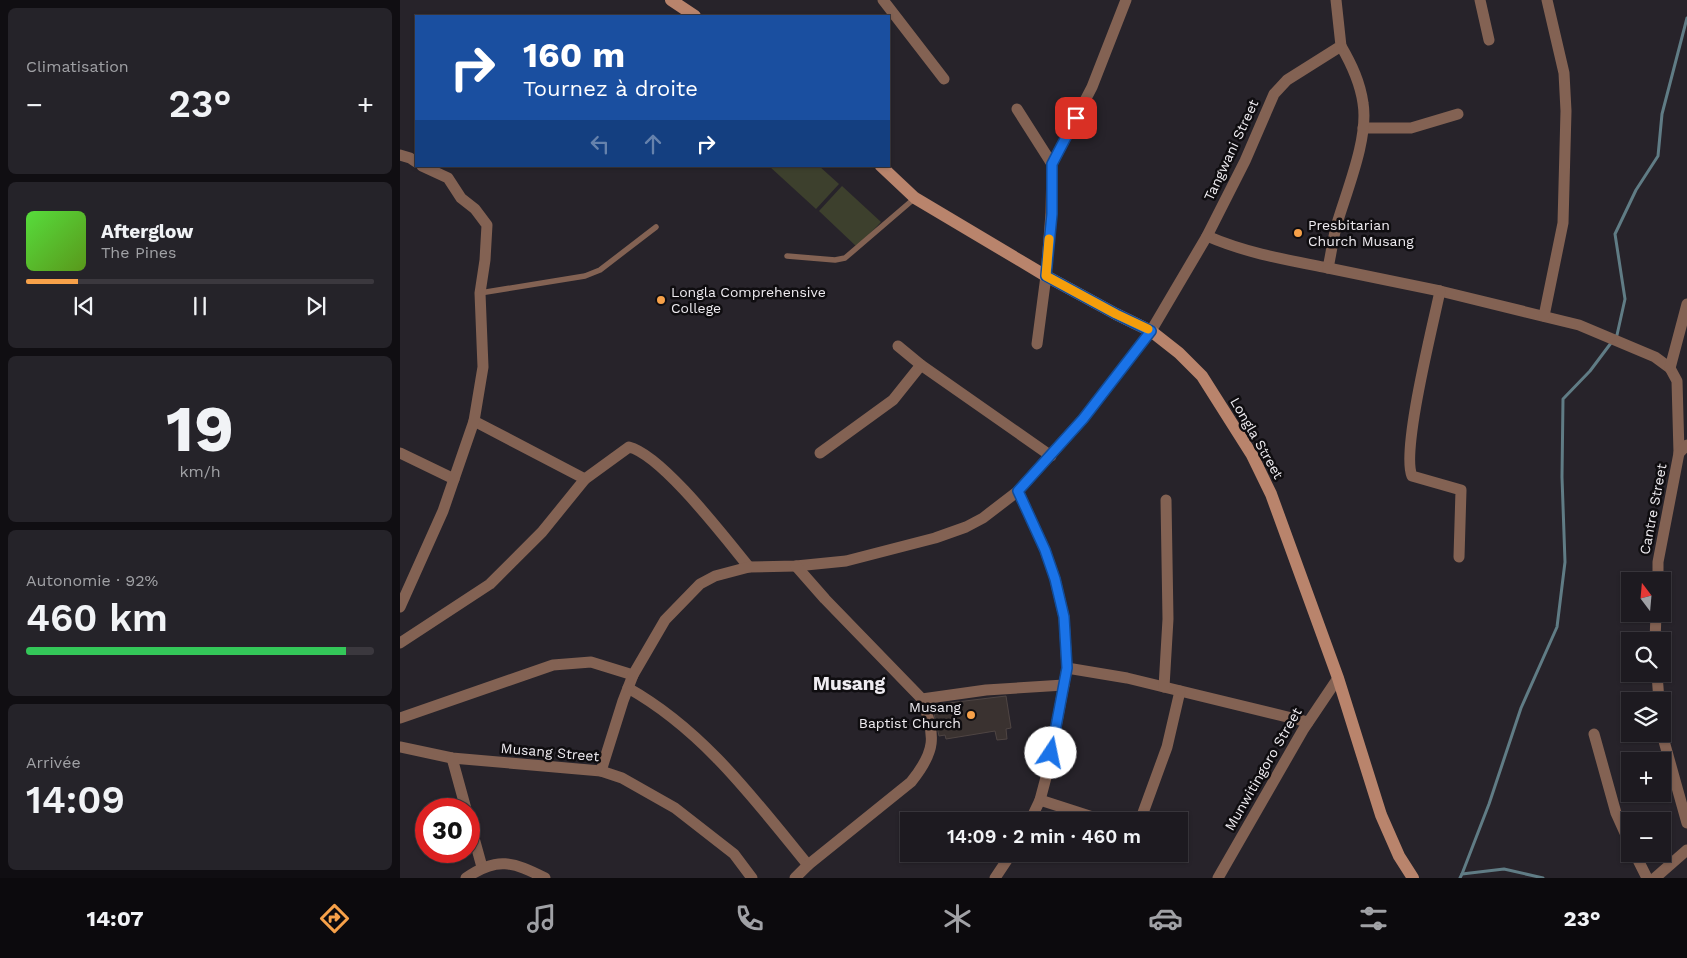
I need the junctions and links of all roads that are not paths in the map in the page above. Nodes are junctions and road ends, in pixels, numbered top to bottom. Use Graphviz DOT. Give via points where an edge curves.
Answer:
graph roads {
  1 [pos="883,0"];
  2 [pos="1126,0"];
  3 [pos="1336,0"];
  4 [pos="1480,0"];
  5 [pos="1548,0"];
  6 [pos="679,2"];
  7 [pos="694,15"];
  8 [pos="1489,40"];
  9 [pos="1341,46"];
  10 [pos="944,79"];
  11 [pos="1017,109"];
  12 [pos="1458,114"];
  13 [pos="1363,128"];
  14 [pos="400,155"];
  15 [pos="415,161"];
  16 [pos="1052,164"];
  17 [pos="424,167"];
  18 [pos="882,167"];
  19 [pos="915,198"];
  20 [pos="656,228"];
  21 [pos="1207,236"];
  22 [pos="787,256"];
  23 [pos="1328,268"];
  24 [pos="1046,276"];
  25 [pos="1440,291"];
  26 [pos="480,293"];
  27 [pos="1687,304"];
  28 [pos="1544,316"];
  29 [pos="1151,331"];
  30 [pos="1037,344"];
  31 [pos="898,346"];
  32 [pos="921,365"];
  33 [pos="1670,368"];
  34 [pos="474,421"];
  35 [pos="1683,449"];
  36 [pos="400,453"];
  37 [pos="820,453"];
  38 [pos="1050,456"];
  39 [pos="454,479"];
  40 [pos="584,479"];
  41 [pos="1018,491"];
  42 [pos="1166,500"];
  43 [pos="1459,557"];
  44 [pos="796,566"];
  45 [pos="749,567"];
  46 [pos="1658,572"];
  47 [pos="400,607"];
  48 [pos="400,643"];
  49 [pos="1067,668"];
  50 [pos="633,675"];
  51 [pos="1338,678"];
  52 [pos="1064,685"];
  53 [pos="1164,687"];
  54 [pos="628,688"];
  55 [pos="1180,691"];
  56 [pos="922,699"];
  57 [pos="400,718"];
  58 [pos="1308,722"];
  59 [pos="1594,734"];
  60 [pos="1664,742"];
  61 [pos="400,748"];
  62 [pos="452,758"];
  63 [pos="601,770"];
  64 [pos="463,798"];
  65 [pos="1040,800"];
  66 [pos="1034,812"];
  67 [pos="1077,812"];
  68 [pos="1143,812"];
  69 [pos="1687,823"];
  70 [pos="1621,824"];
  71 [pos="1687,850"];
  72 [pos="480,860"];
  73 [pos="1006,862"];
  74 [pos="1639,862"];
  75 [pos="808,865"];
  76 [pos="482,867"];
  77 [pos="466,878"];
  78 [pos="545,878"];
  79 [pos="752,878"];
  80 [pos="795,878"];
  81 [pos="995,878"];
  82 [pos="1218,878"];
  83 [pos="1413,878"];
  84 [pos="1646,878"];
  85 [pos="1655,878"];
  1 -- 10 [label="street"];
  2 -- 16 [label="street" via="1092,87"];
  3 -- 9 [label="street"];
  4 -- 8 [label="street"];
  5 -- 28 [label="street" via="1564,74 1566,111 1563,223"];
  6 -- 7 [label="main road"];
  9 -- 13 [label="street" via="1360,84"];
  9 -- 21 [label="street, Tangwani Street" via="1287,80 1274,94"];
  11 -- 16 [label="street"];
  12 -- 13 [label="street" via="1411,128"];
  13 -- 23 [label="street"];
  14 -- 15 [label="street"];
  16 -- 24 [label="street" via="1052,214"];
  17 -- 26 [label="street" via="448,178 461,198 487,225"];
  18 -- 19 [label="main road, Longla Street"];
  19 -- 22 [label="lane" via="845,258"];
  19 -- 24 [label="main road, Longla Street"];
  20 -- 26 [label="lane" via="600,270 585,276"];
  21 -- 23 [label="street" via="1267,257"];
  21 -- 29 [label="street, Tangwani Street"];
  23 -- 25 [label="street"];
  24 -- 29 [label="main road, Longla Street"];
  24 -- 30 [label="street"];
  25 -- 28 [label="street"];
  25 -- 43 [label="street" via="1413,425 1409,468 1412,476 1461,490"];
  26 -- 34 [label="street" via="483,367"];
  27 -- 33 [label="street"];
  28 -- 33 [label="street" via="1579,325 1655,357"];
  29 -- 38 [label="street, Tangwani Street"];
  29 -- 51 [label="main road, Longla Street" via="1202,376 1252,455 1272,494"];
  31 -- 32 [label="street"];
  32 -- 37 [label="street" via="893,400"];
  32 -- 38 [label="street"];
  33 -- 35 [label="street, Cantre Street" via="1677,381"];
  34 -- 39 [label="street"];
  34 -- 40 [label="street"];
  35 -- 46 [label="street, Cantre Street"];
  36 -- 39 [label="street"];
  38 -- 41 [label="street, Tangwani Street"];
  39 -- 47 [label="street"];
  40 -- 45 [label="street" via="625,448 638,450 655,462 699,508"];
  40 -- 48 [label="street" via="542,532 504,572"];
  41 -- 44 [label="street, Tangwani Street" via="984,518 935,538 846,561"];
  41 -- 49 [label="street" via="1055,579 1064,617"];
  42 -- 53 [label="street" via="1168,620"];
  44 -- 45 [label="street, Tangwani Street"];
  44 -- 56 [label="street"];
  45 -- 50 [label="street, Tangwani Street" via="715,576 700,584 665,620"];
  49 -- 52 [label="street"];
  49 -- 53 [label="street"];
  50 -- 54 [label="street, Tangwani Street"];
  50 -- 57 [label="street" via="591,662 553,666"];
  51 -- 58 [label="street, Munwitingoro Street"];
  51 -- 83 [label="main road, Longla Street" via="1380,815"];
  52 -- 56 [label="street" via="986,690"];
  52 -- 65 [label="street"];
  53 -- 55 [label="street"];
  54 -- 63 [label="street, Tangwani Street"];
  54 -- 75 [label="street" via="650,700 715,754"];
  55 -- 58 [label="street"];
  55 -- 68 [label="street" via="1167,747"];
  56 -- 75 [label="street" via="932,740 930,754 921,769 910,782"];
  58 -- 82 [label="street, Munwitingoro Street"];
  59 -- 70 [label="street"];
  60 -- 69 [label="street"];
  61 -- 62 [label="street, Musang Street"];
  62 -- 63 [label="street, Musang Street"];
  62 -- 64 [label="street"];
  63 -- 79 [label="street, Musang Street" via="675,808 734,854"];
  65 -- 66 [label="street"];
  65 -- 67 [label="street"];
  71 -- 85 [label="street"];
  72 -- 76 [label="street"];
  73 -- 81 [label="street"];
  74 -- 84 [label="street"];
  75 -- 80 [label="street"];
  76 -- 77 [label="street"];
  76 -- 78 [label="street" via="505,863 523,867"];
}
